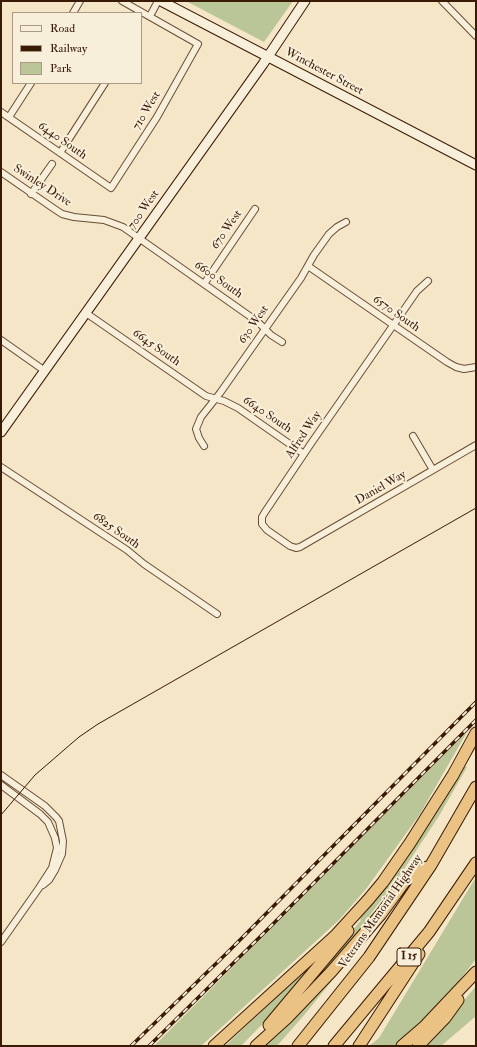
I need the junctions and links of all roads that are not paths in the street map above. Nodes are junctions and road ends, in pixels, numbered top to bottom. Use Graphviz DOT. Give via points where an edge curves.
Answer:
graph roads {
  1 [pos="80,1"];
  2 [pos="160,1"];
  3 [pos="305,1"];
  4 [pos="442,1"];
  5 [pos="127,2"];
  6 [pos="74,12"];
  7 [pos="147,15"];
  8 [pos="142,19"];
  9 [pos="476,36"];
  10 [pos="268,56"];
  11 [pos="30,84"];
  12 [pos="104,84"];
  13 [pos="1,112"];
  14 [pos="9,117"];
  15 [pos="60,153"];
  16 [pos="52,164"];
  17 [pos="476,166"];
  18 [pos="1,172"];
  19 [pos="111,188"];
  20 [pos="31,194"];
  21 [pos="255,209"];
  22 [pos="346,222"];
  23 [pos="139,238"];
  24 [pos="308,266"];
  25 [pos="428,281"];
  26 [pos="204,284"];
  27 [pos="86,313"];
  28 [pos="394,326"];
  29 [pos="265,329"];
  30 [pos="1,340"];
  31 [pos="282,342"];
  32 [pos="476,367"];
  33 [pos="45,371"];
  34 [pos="215,399"];
  35 [pos="1,432"];
  36 [pos="414,436"];
  37 [pos="476,445"];
  38 [pos="204,446"];
  39 [pos="304,454"];
  40 [pos="1,467"];
  41 [pos="433,470"];
  42 [pos="296,548"];
  43 [pos="217,614"];
  44 [pos="476,733"];
  45 [pos="1,775"];
  46 [pos="1,785"];
  47 [pos="476,787"];
  48 [pos="431,864"];
  49 [pos="475,865"];
  50 [pos="383,882"];
  51 [pos="39,888"];
  52 [pos="1,942"];
  53 [pos="476,974"];
  54 [pos="214,1046"];
  55 [pos="249,1046"];
  56 [pos="256,1046"];
  57 [pos="298,1046"];
  58 [pos="334,1046"];
  59 [pos="359,1046"];
  60 [pos="402,1046"];
  61 [pos="418,1046"];
  1 -- 6 [label="street"];
  2 -- 7 [label="street"];
  2 -- 10 [label="main road, Winchester Street"];
  3 -- 10 [label="main road, 700 West"];
  4 -- 9 [label="street"];
  5 -- 7 [label="street"];
  7 -- 8 [label="street"];
  7 -- 19 [label="street, 710 West" via="198,44 157,117"];
  10 -- 17 [label="main road, Winchester Street"];
  10 -- 23 [label="main road, 700 West"];
  11 -- 14 [label="street"];
  12 -- 15 [label="street"];
  13 -- 14 [label="street, 6440 South"];
  14 -- 15 [label="street, 6440 South"];
  15 -- 19 [label="street, 6440 South"];
  16 -- 20 [label="street"];
  18 -- 20 [label="street, Swinley Drive"];
  20 -- 23 [label="street, Swinley Drive" via="62,214 110,221"];
  21 -- 26 [label="street, 670 West"];
  22 -- 24 [label="street, 630 West" via="329,234"];
  23 -- 26 [label="street, 6600 South"];
  23 -- 27 [label="main road, 700 West"];
  24 -- 28 [label="street, 6570 South"];
  24 -- 29 [label="street, 630 West"];
  25 -- 28 [label="street, Alfred Way" via="417,291"];
  26 -- 29 [label="street, 6600 South"];
  27 -- 33 [label="main road, 700 West"];
  27 -- 34 [label="street, 6645 South" via="206,396"];
  28 -- 32 [label="street, 6570 South" via="456,367"];
  28 -- 39 [label="street, Alfred Way"];
  29 -- 31 [label="street, 6600 South"];
  29 -- 34 [label="street, 630 West"];
  30 -- 33 [label="street"];
  33 -- 35 [label="main road, 700 West"];
  34 -- 38 [label="street, 630 West" via="197,425 197,434"];
  34 -- 39 [label="street, 6640 South" via="238,408"];
  36 -- 41 [label="street"];
  37 -- 41 [label="street, Daniel Way"];
  39 -- 42 [label="street, Alfred Way" via="262,520 267,530"];
  40 -- 43 [label="street, 6825 South" via="127,550"];
  41 -- 42 [label="street, Daniel Way"];
  44 -- 50 [label="highway" via="453,775"];
  45 -- 51 [label="street" via="45,806 56,817 60,826 63,845 60,859 49,880"];
  46 -- 51 [label="street" via="40,814 51,827 56,842 54,860 52,868"];
  47 -- 48 [label="highway, Veterans Memorial Highway"];
  48 -- 56 [label="highway" via="405,881 331,972"];
  48 -- 57 [label="highway, Veterans Memorial Highway" via="369,957"];
  49 -- 58 [label="highway, I 15" via="429,932"];
  49 -- 59 [label="highway"];
  50 -- 54 [label="highway" via="336,935"];
  50 -- 55 [label="highway" via="332,951 286,1007"];
  51 -- 52 [label="street"];
  53 -- 60 [label="highway"];
  53 -- 61 [label="highway" via="445,1018"];
}
